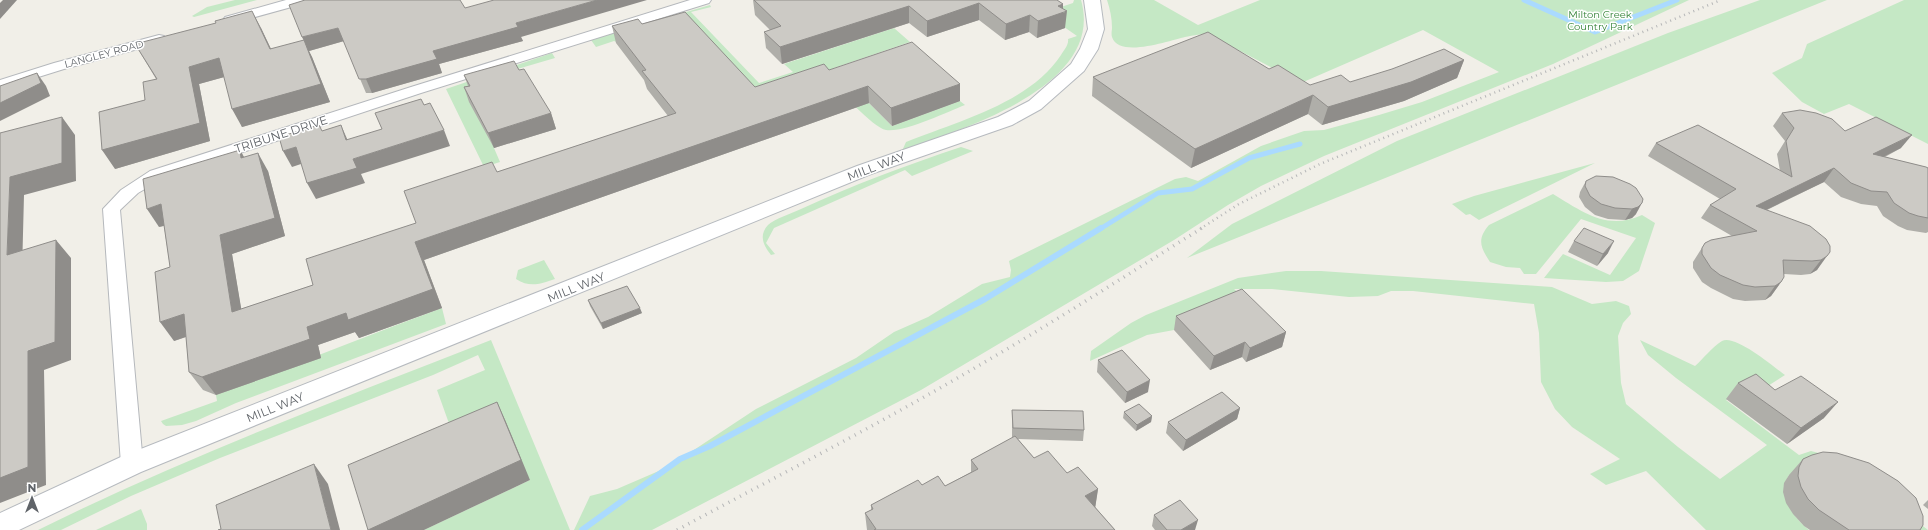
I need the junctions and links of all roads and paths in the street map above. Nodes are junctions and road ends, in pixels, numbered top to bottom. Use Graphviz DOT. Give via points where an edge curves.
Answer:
graph roads {
  1 [pos="302,0"];
  2 [pos="704,0"];
  3 [pos="1092,0"];
  4 [pos="215,23"];
  5 [pos="171,36"];
  6 [pos="0,85"];
  7 [pos="132,464"];
  8 [pos="0,526"];
  1 -- 4 [label="street"];
  2 -- 7 [label="street, TRIBUNE DRIVE" via="156,175 124,195 111,209"];
  3 -- 7 [label="street, MILL WAY" via="1096,29 1089,49 1078,67 1035,105 1005,121 864,170"];
  5 -- 6 [label="street, LANGLEY ROAD" via="59,66"];
  7 -- 8 [label="street, MILL WAY"];
}
